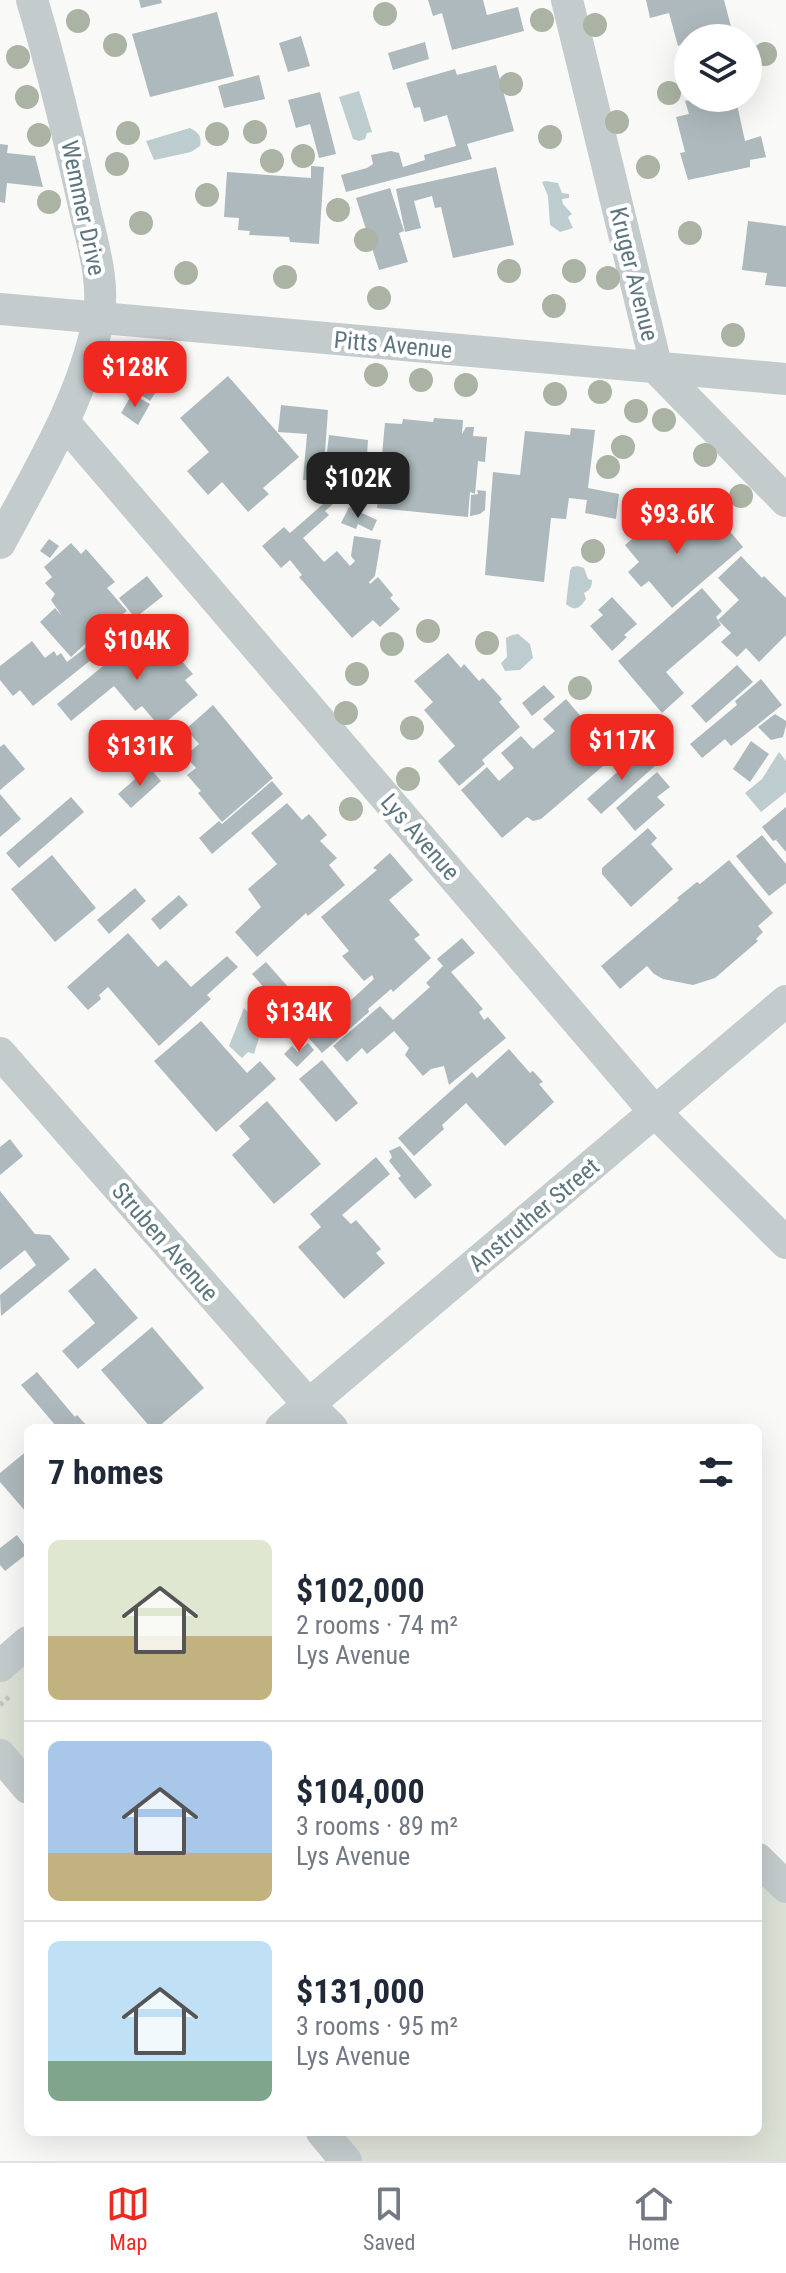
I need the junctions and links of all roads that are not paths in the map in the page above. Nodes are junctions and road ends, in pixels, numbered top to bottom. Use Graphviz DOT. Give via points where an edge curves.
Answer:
graph roads {
  1 [pos="32,0"];
  2 [pos="567,0"];
  3 [pos="0,309"];
  4 [pos="99,318"];
  5 [pos="657,369"];
  6 [pos="786,379"];
  7 [pos="64,422"];
  8 [pos="786,501"];
  9 [pos="0,543"];
  10 [pos="786,1001"];
  11 [pos="0,1053"];
  12 [pos="655,1112"];
  13 [pos="786,1243"];
  14 [pos="309,1405"];
  15 [pos="286,1424"];
  16 [pos="328,1424"];
  17 [pos="24,1647"];
  18 [pos="0,1666"];
  19 [pos="0,1755"];
  20 [pos="24,1783"];
  21 [pos="325,2136"];
  22 [pos="346,2161"];
  1 -- 4 [label="street, Wemmer Drive" via="100,278"];
  2 -- 5 [label="street, Kruger Avenue"];
  3 -- 4 [label="street, Pitts Avenue"];
  4 -- 5 [label="street, Pitts Avenue"];
  4 -- 7 [label="street, Wemmer Drive"];
  5 -- 6 [label="street, Pitts Avenue"];
  5 -- 8 [label="street, Kruger Avenue"];
  7 -- 9 [label="street, Wemmer Drive"];
  7 -- 12 [label="street, Lys Avenue"];
  10 -- 12 [label="street, Anstruther Street"];
  11 -- 14 [label="street, Struben Avenue"];
  12 -- 13 [label="street, Lys Avenue"];
  12 -- 14 [label="street, Anstruther Street"];
  14 -- 15 [label="street, Anstruther Street"];
  14 -- 16 [label="street, Struben Avenue"];
  17 -- 18 [label="street"];
  19 -- 20 [label="street"];
  21 -- 22 [label="street"];
}
